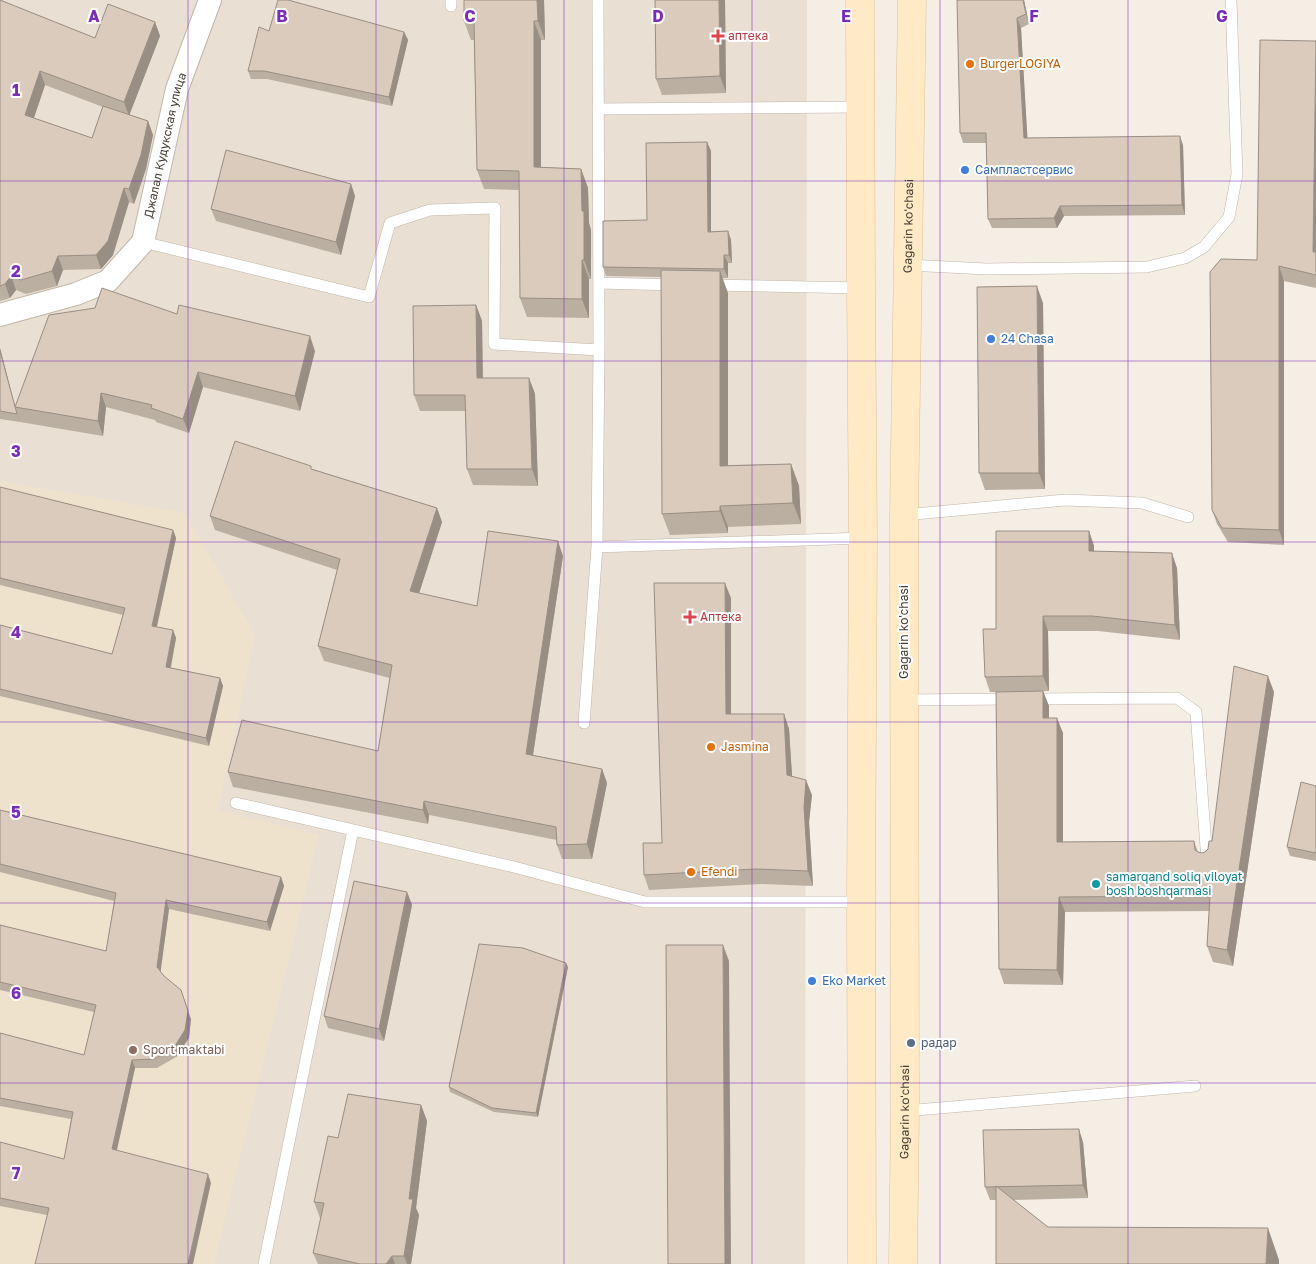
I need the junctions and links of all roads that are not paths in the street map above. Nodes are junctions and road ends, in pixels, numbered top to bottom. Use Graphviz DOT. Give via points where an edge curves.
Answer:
graph roads {
  1 [pos="210,0"];
  2 [pos="598,0"];
  3 [pos="860,0"];
  4 [pos="912,0"];
  5 [pos="1231,0"];
  6 [pos="860,107"];
  7 [pos="598,109"];
  8 [pos="143,242"];
  9 [pos="908,265"];
  10 [pos="599,283"];
  11 [pos="861,288"];
  12 [pos="0,315"];
  13 [pos="599,350"];
  14 [pos="904,515"];
  15 [pos="1188,517"];
  16 [pos="864,538"];
  17 [pos="597,547"];
  18 [pos="904,700"];
  19 [pos="584,723"];
  20 [pos="236,803"];
  21 [pos="353,830"];
  22 [pos="1207,861"];
  23 [pos="861,902"];
  24 [pos="1195,1086"];
  25 [pos="904,1110"];
  26 [pos="264,1264"];
  27 [pos="862,1264"];
  28 [pos="903,1264"];
  1 -- 8 [label="street, Джалал Кудукская улица" via="178,89"];
  2 -- 7 [label="lane"];
  3 -- 6 [label="main road"];
  4 -- 9 [label="main road, Gagarin ko'chasi"];
  5 -- 9 [label="lane" via="1237,174 1229,217 1204,247 1185,258 1146,267 986,269"];
  6 -- 7 [label="lane"];
  6 -- 11 [label="main road"];
  7 -- 10 [label="lane"];
  8 -- 12 [label="street, Джалал Кудукская улица" via="108,280 76,294"];
  8 -- 13 [label="lane" via="370,297 390,223 430,210 495,208 494,344"];
  9 -- 14 [label="main road, Gagarin ko'chasi"];
  10 -- 11 [label="lane"];
  10 -- 13 [label="lane"];
  11 -- 16 [label="main road"];
  13 -- 17 [label="lane"];
  14 -- 15 [label="lane" via="1065,500 1142,503"];
  14 -- 18 [label="main road, Gagarin ko'chasi"];
  16 -- 17 [label="lane"];
  16 -- 23 [label="main road"];
  17 -- 19 [label="lane"];
  18 -- 22 [label="lane" via="1177,698 1196,712"];
  18 -- 25 [label="main road, Gagarin ko'chasi"];
  20 -- 21 [label="lane"];
  21 -- 23 [label="lane" via="514,867 645,902"];
  21 -- 26 [label="lane"];
  23 -- 27 [label="main road"];
  24 -- 25 [label="lane"];
  25 -- 28 [label="main road, Gagarin ko'chasi"];
}
